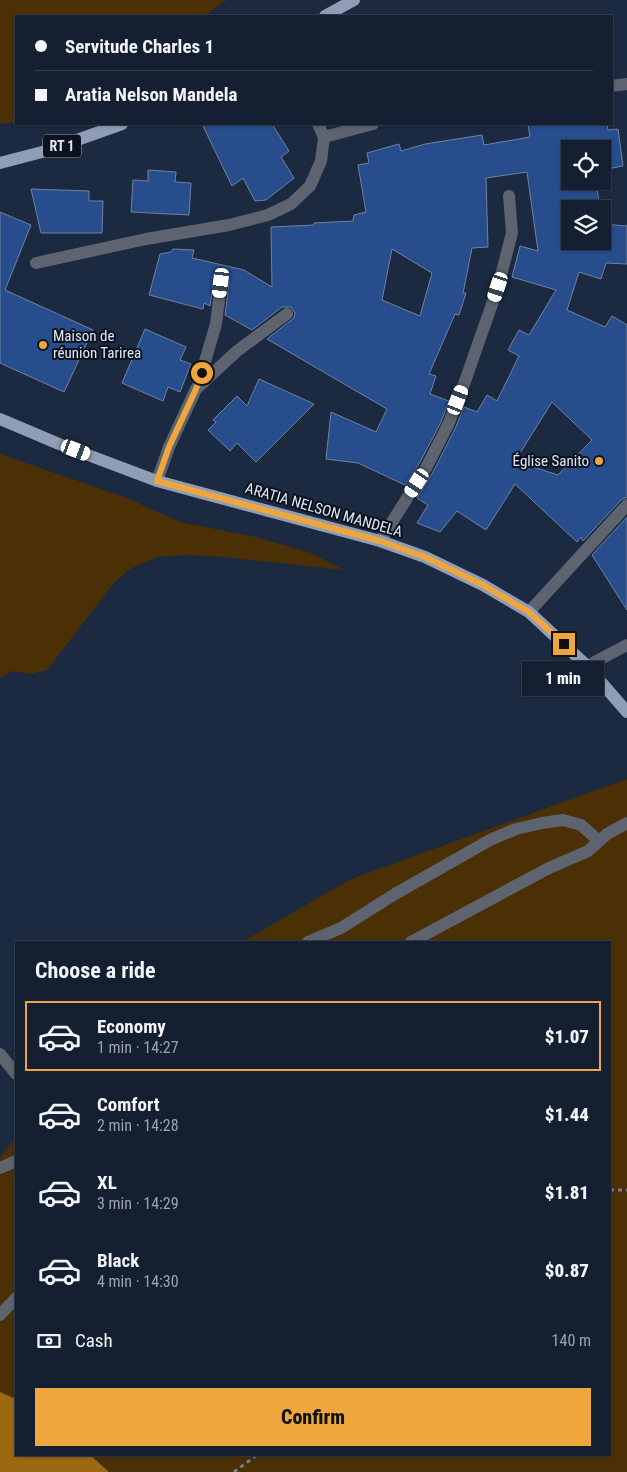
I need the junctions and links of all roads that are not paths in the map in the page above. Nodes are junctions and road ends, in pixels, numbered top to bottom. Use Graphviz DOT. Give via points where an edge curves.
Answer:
graph roads {
  1 [pos="354,0"];
  2 [pos="328,15"];
  3 [pos="627,84"];
  4 [pos="613,86"];
  5 [pos="119,125"];
  6 [pos="318,125"];
  7 [pos="369,125"];
  8 [pos="324,137"];
  9 [pos="0,163"];
  10 [pos="509,196"];
  11 [pos="36,264"];
  12 [pos="221,283"];
  13 [pos="287,314"];
  14 [pos="196,389"];
  15 [pos="0,419"];
  16 [pos="157,481"];
  17 [pos="627,505"];
  18 [pos="380,541"];
  19 [pos="529,612"];
  20 [pos="627,646"];
  21 [pos="588,666"];
  22 [pos="627,712"];
  23 [pos="627,823"];
  24 [pos="599,841"];
  25 [pos="310,941"];
  26 [pos="413,941"];
  27 [pos="0,1054"];
  28 [pos="15,1073"];
  29 [pos="15,1161"];
  30 [pos="0,1168"];
  31 [pos="15,1299"];
  32 [pos="0,1315"];
  1 -- 2 [label="main road"];
  3 -- 4 [label="street"];
  5 -- 9 [label="main road, RT 1" via="46,151"];
  6 -- 8 [label="street"];
  7 -- 8 [label="street"];
  8 -- 11 [label="street" via="321,161 310,186 291,204 268,215"];
  10 -- 18 [label="street" via="512,233 498,287 463,387 426,468"];
  12 -- 14 [label="street" via="216,324"];
  13 -- 14 [label="street" via="231,356"];
  14 -- 16 [label="street"];
  15 -- 16 [label="main road, ARATIA NELSON MANDELA"];
  16 -- 18 [label="main road, ARATIA NELSON MANDELA"];
  17 -- 19 [label="street"];
  18 -- 19 [label="main road, ARATIA NELSON MANDELA" via="425,557"];
  19 -- 21 [label="main road, ARATIA NELSON MANDELA"];
  20 -- 21 [label="street"];
  21 -- 22 [label="main road, ARATIA NELSON MANDELA"];
  23 -- 24 [label="street"];
  24 -- 25 [label="street" via="581,825 563,820 516,829 490,840 340,928"];
  24 -- 26 [label="street" via="588,851 547,869"];
  27 -- 28 [label="street"];
  29 -- 30 [label="street"];
  31 -- 32 [label="street"];
}
